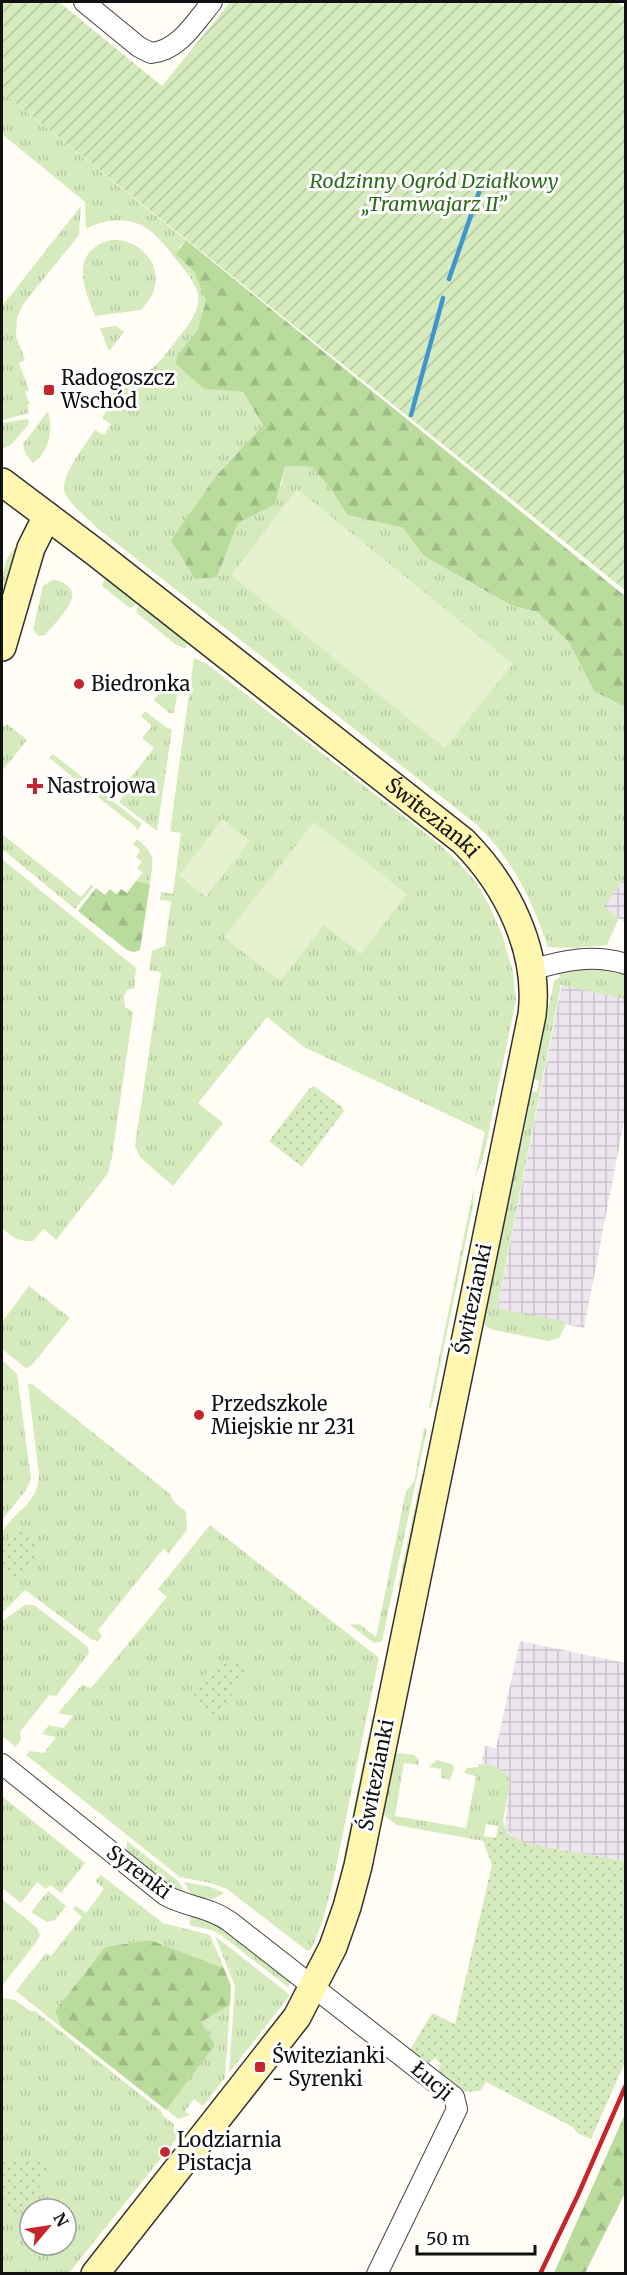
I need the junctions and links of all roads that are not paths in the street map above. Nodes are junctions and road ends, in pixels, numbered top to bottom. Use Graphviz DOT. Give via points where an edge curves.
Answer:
graph roads {
  1 [pos="84,2"];
  2 [pos="212,2"];
  3 [pos="2,482"];
  4 [pos="47,516"];
  5 [pos="2,647"];
  6 [pos="626,964"];
  7 [pos="532,970"];
  8 [pos="2,1764"];
  9 [pos="315,1986"];
  10 [pos="95,2274"];
  11 [pos="376,2274"];
  1 -- 2 [label="street" via="152,53 181,39"];
  3 -- 4 [label="street, Świtezianki"];
  4 -- 5 [label="street" via="31,548"];
  4 -- 7 [label="street, Świtezianki" via="463,841 502,890"];
  6 -- 7 [label="street" via="600,958"];
  7 -- 9 [label="street, Świtezianki" via="532,1015 358,1866 338,1936"];
  8 -- 9 [label="street, Syrenki" via="165,1895 222,1916"];
  9 -- 10 [label="street, Świtezianki" via="288,2030"];
  9 -- 11 [label="street, Łucji" via="447,2090 457,2103"];
}
